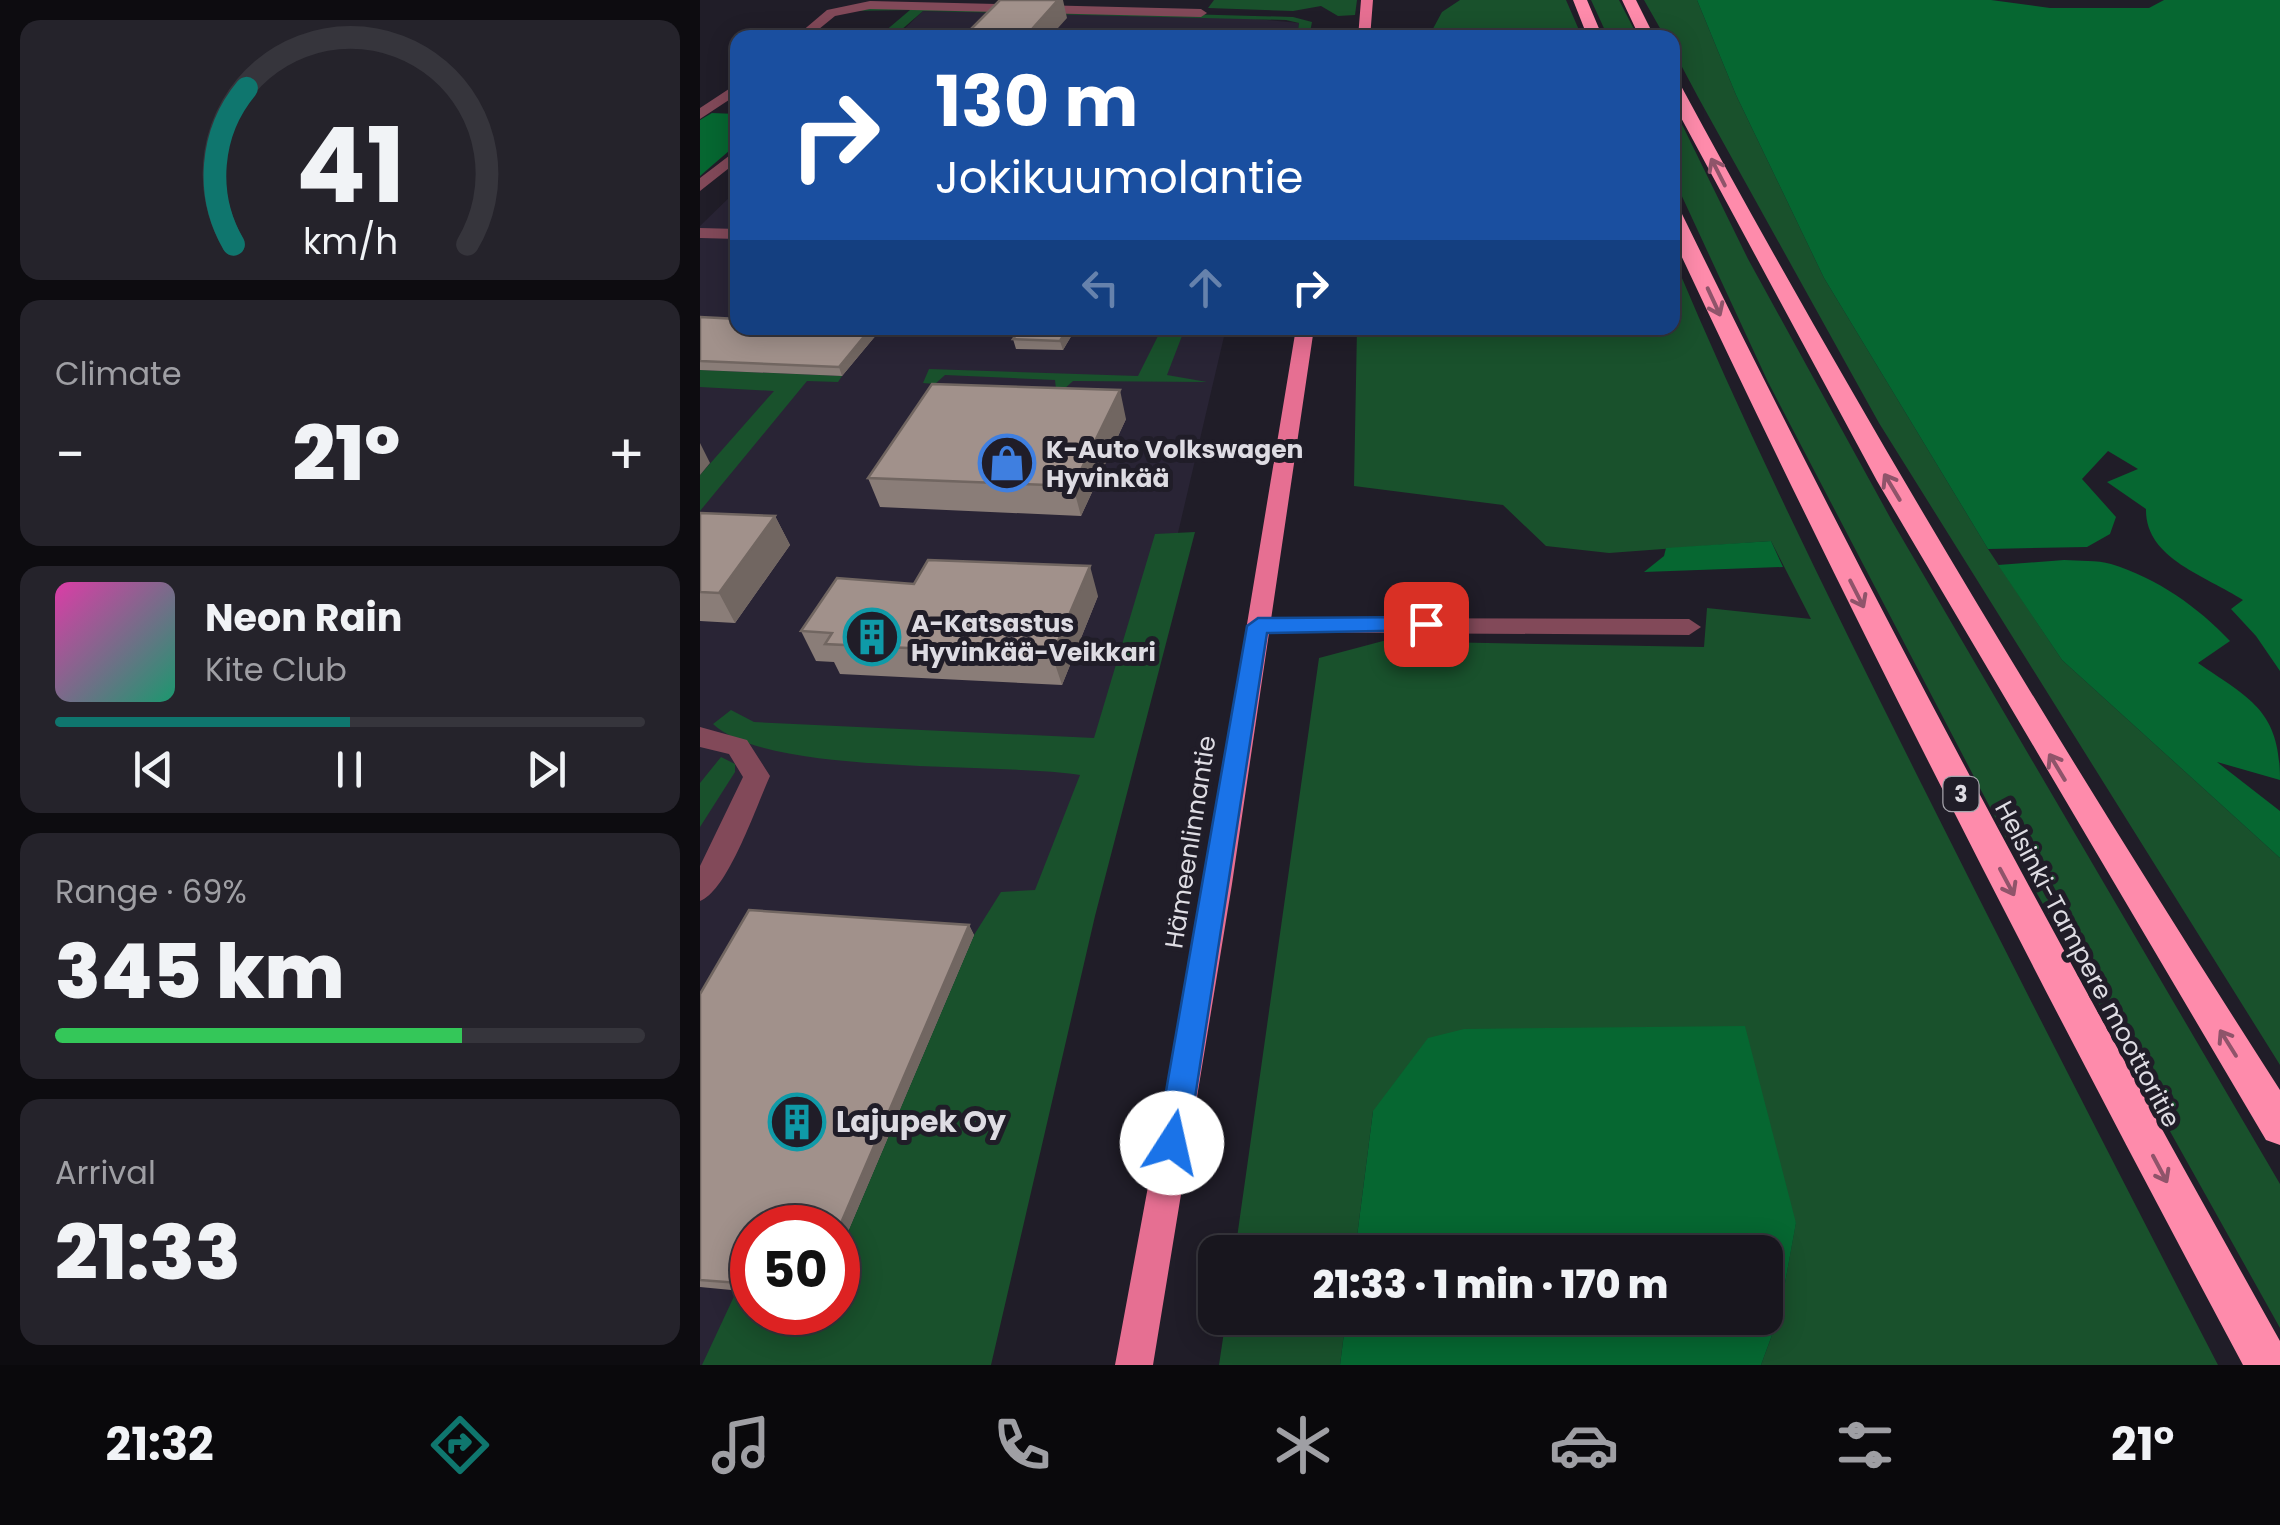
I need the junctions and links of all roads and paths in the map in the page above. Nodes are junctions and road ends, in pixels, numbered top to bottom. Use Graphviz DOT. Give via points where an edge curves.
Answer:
graph roads {
  1 [pos="1367,0"];
  2 [pos="1580,0"];
  3 [pos="1629,0"];
  4 [pos="1201,12"];
  5 [pos="810,30"];
  6 [pos="1365,30"];
  7 [pos="1593,30"];
  8 [pos="1644,30"];
  9 [pos="730,93"];
  10 [pos="1680,99"];
  11 [pos="707,111"];
  12 [pos="730,160"];
  13 [pos="700,186"];
  14 [pos="1680,231"];
  15 [pos="700,233"];
  16 [pos="730,234"];
  17 [pos="1304,335"];
  18 [pos="1258,626"];
  19 [pos="1689,627"];
  20 [pos="700,737"];
  21 [pos="700,889"];
  22 [pos="2280,1126"];
  23 [pos="1134,1365"];
  24 [pos="2268,1365"];
  1 -- 6 [label="main road"];
  2 -- 7 [label="highway"];
  3 -- 8 [label="highway"];
  4 -- 5 [label="street" via="870,4 832,12"];
  9 -- 11 [label="street"];
  22 -- 10 [label="highway, one-way" via="2076,799 1872,452"];
  12 -- 13 [label="street"];
  14 -- 24 [label="highway, Helsinki-Tampere moottoritie / 3, one-way" via="1858,596"];
  15 -- 16 [label="street"];
  17 -- 18 [label="main road, Hämeenlinnantie"];
  18 -- 19 [label="street"];
  18 -- 23 [label="main road, Hämeenlinnantie"];
  20 -- 21 [label="street" via="738,748 756,776"];
}
